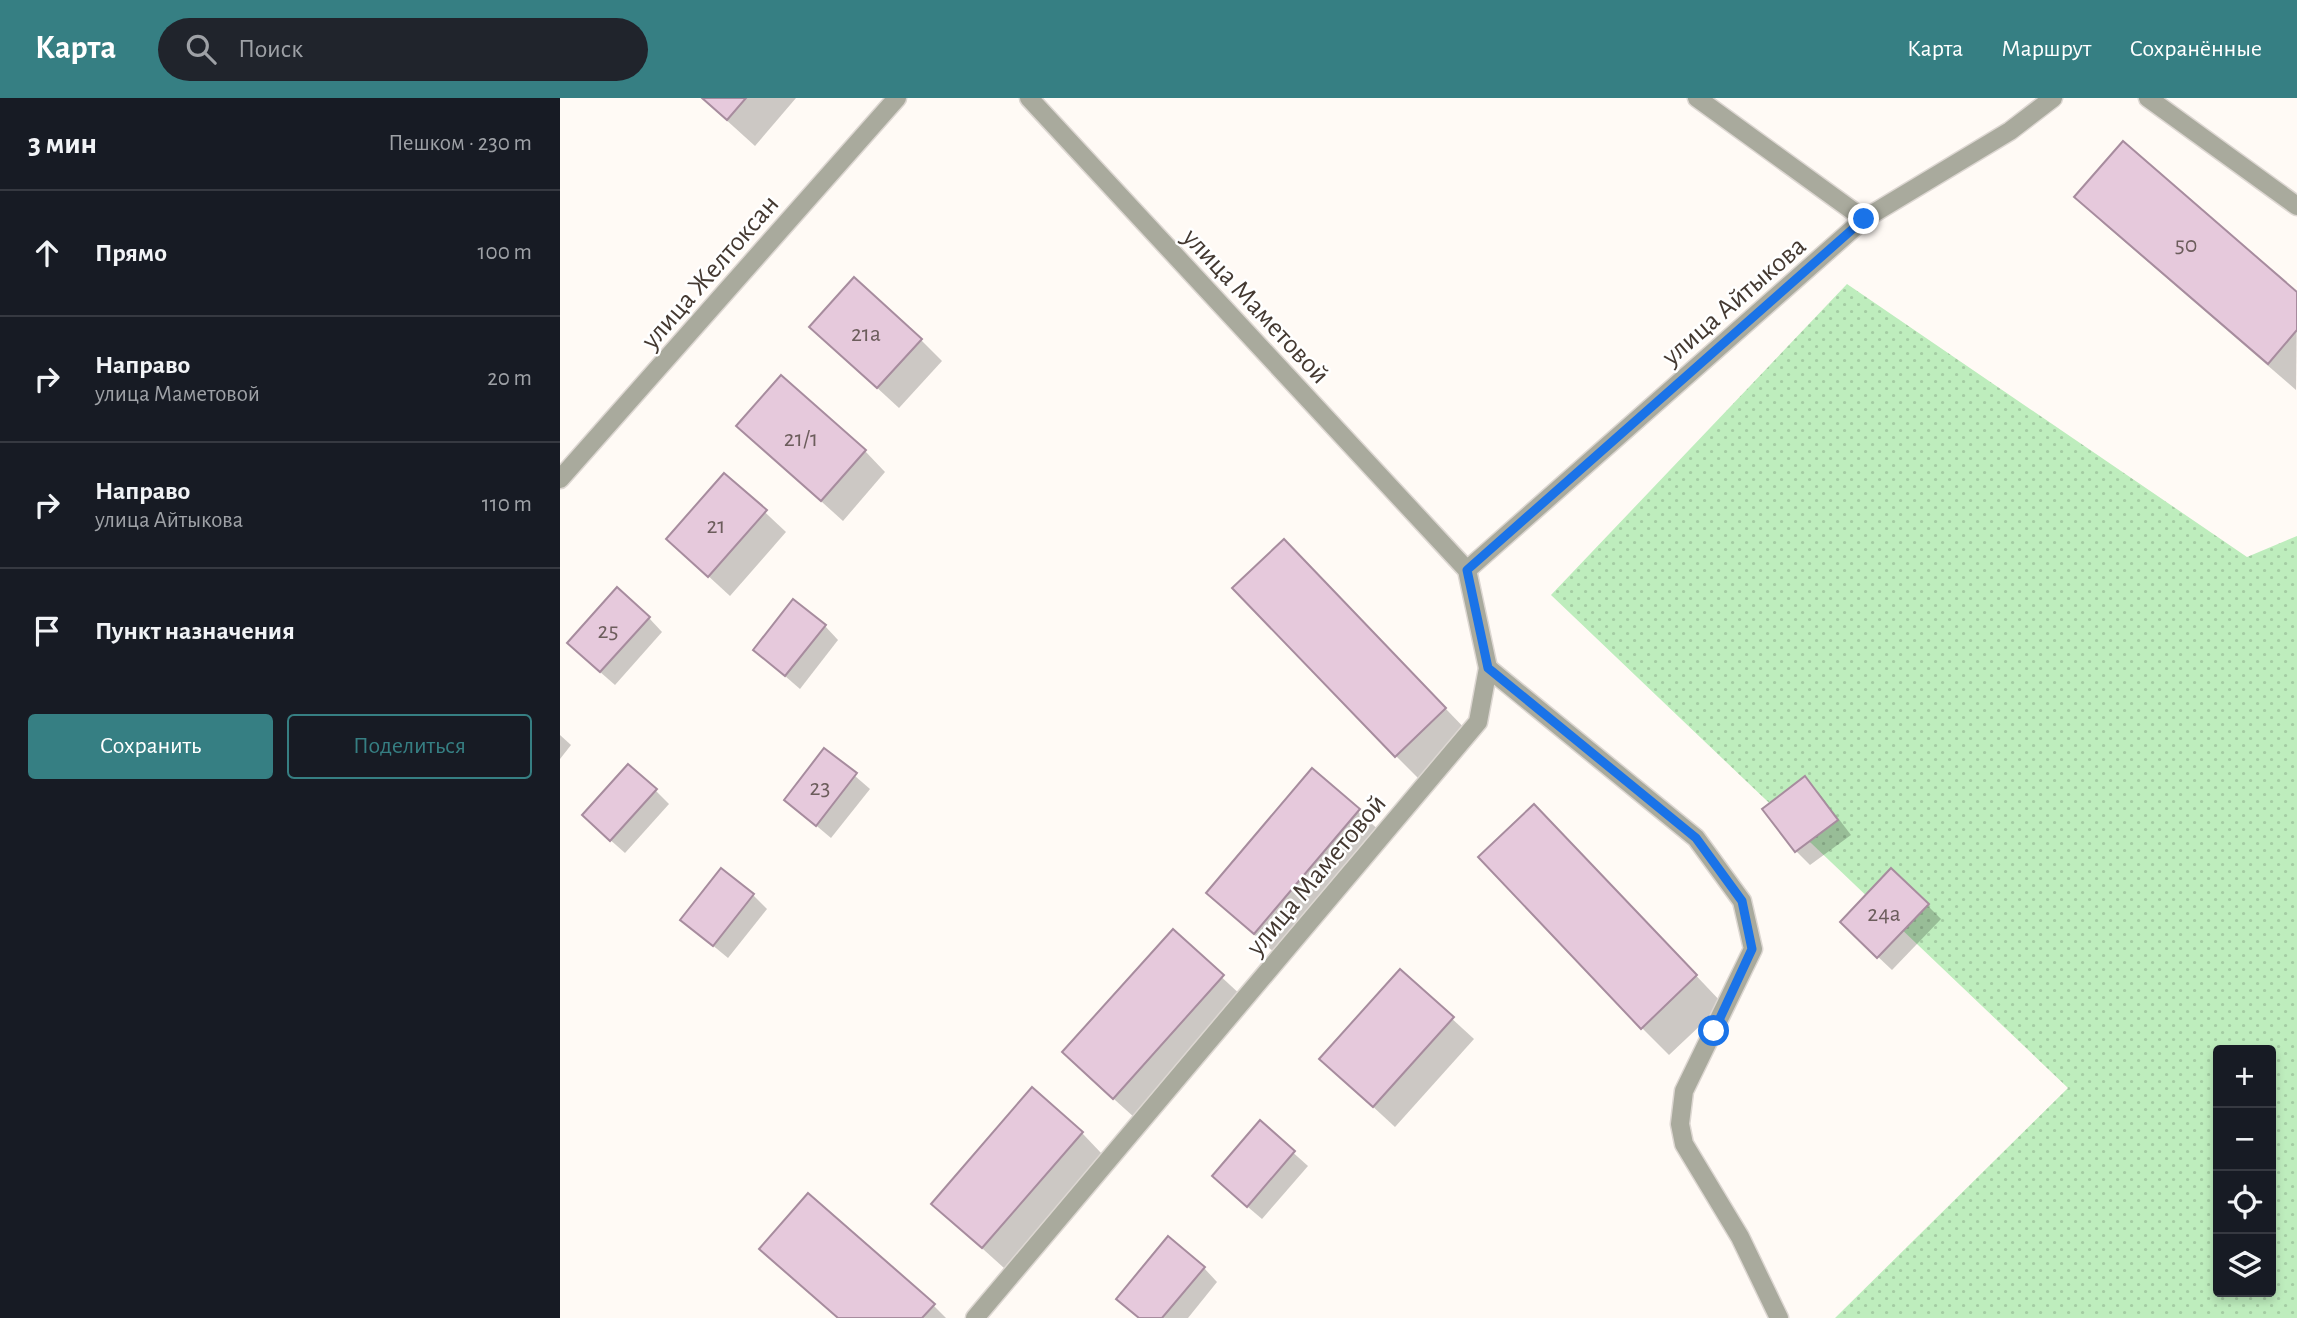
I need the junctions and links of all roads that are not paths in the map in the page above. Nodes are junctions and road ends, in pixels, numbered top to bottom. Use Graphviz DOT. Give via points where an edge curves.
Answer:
graph roads {
  1 [pos="897,98"];
  2 [pos="1029,98"];
  3 [pos="1697,98"];
  4 [pos="2053,98"];
  5 [pos="2148,98"];
  6 [pos="2297,206"];
  7 [pos="1864,219"];
  8 [pos="560,479"];
  9 [pos="1467,570"];
  10 [pos="1488,668"];
  11 [pos="975,1318"];
  12 [pos="1779,1318"];
  1 -- 8 [label="street, улица Желтоксан"];
  2 -- 9 [label="street, улица Маметовой"];
  3 -- 7 [label="street"];
  4 -- 7 [label="street, улица Айтыкова" via="2010,131"];
  5 -- 6 [label="street"];
  7 -- 9 [label="street, улица Айтыкова"];
  9 -- 10 [label="street, улица Маметовой"];
  10 -- 11 [label="street, улица Маметовой" via="1478,722"];
  10 -- 12 [label="street" via="1696,838 1742,901 1752,949 1684,1091 1680,1124 1684,1144 1740,1237"];
}
